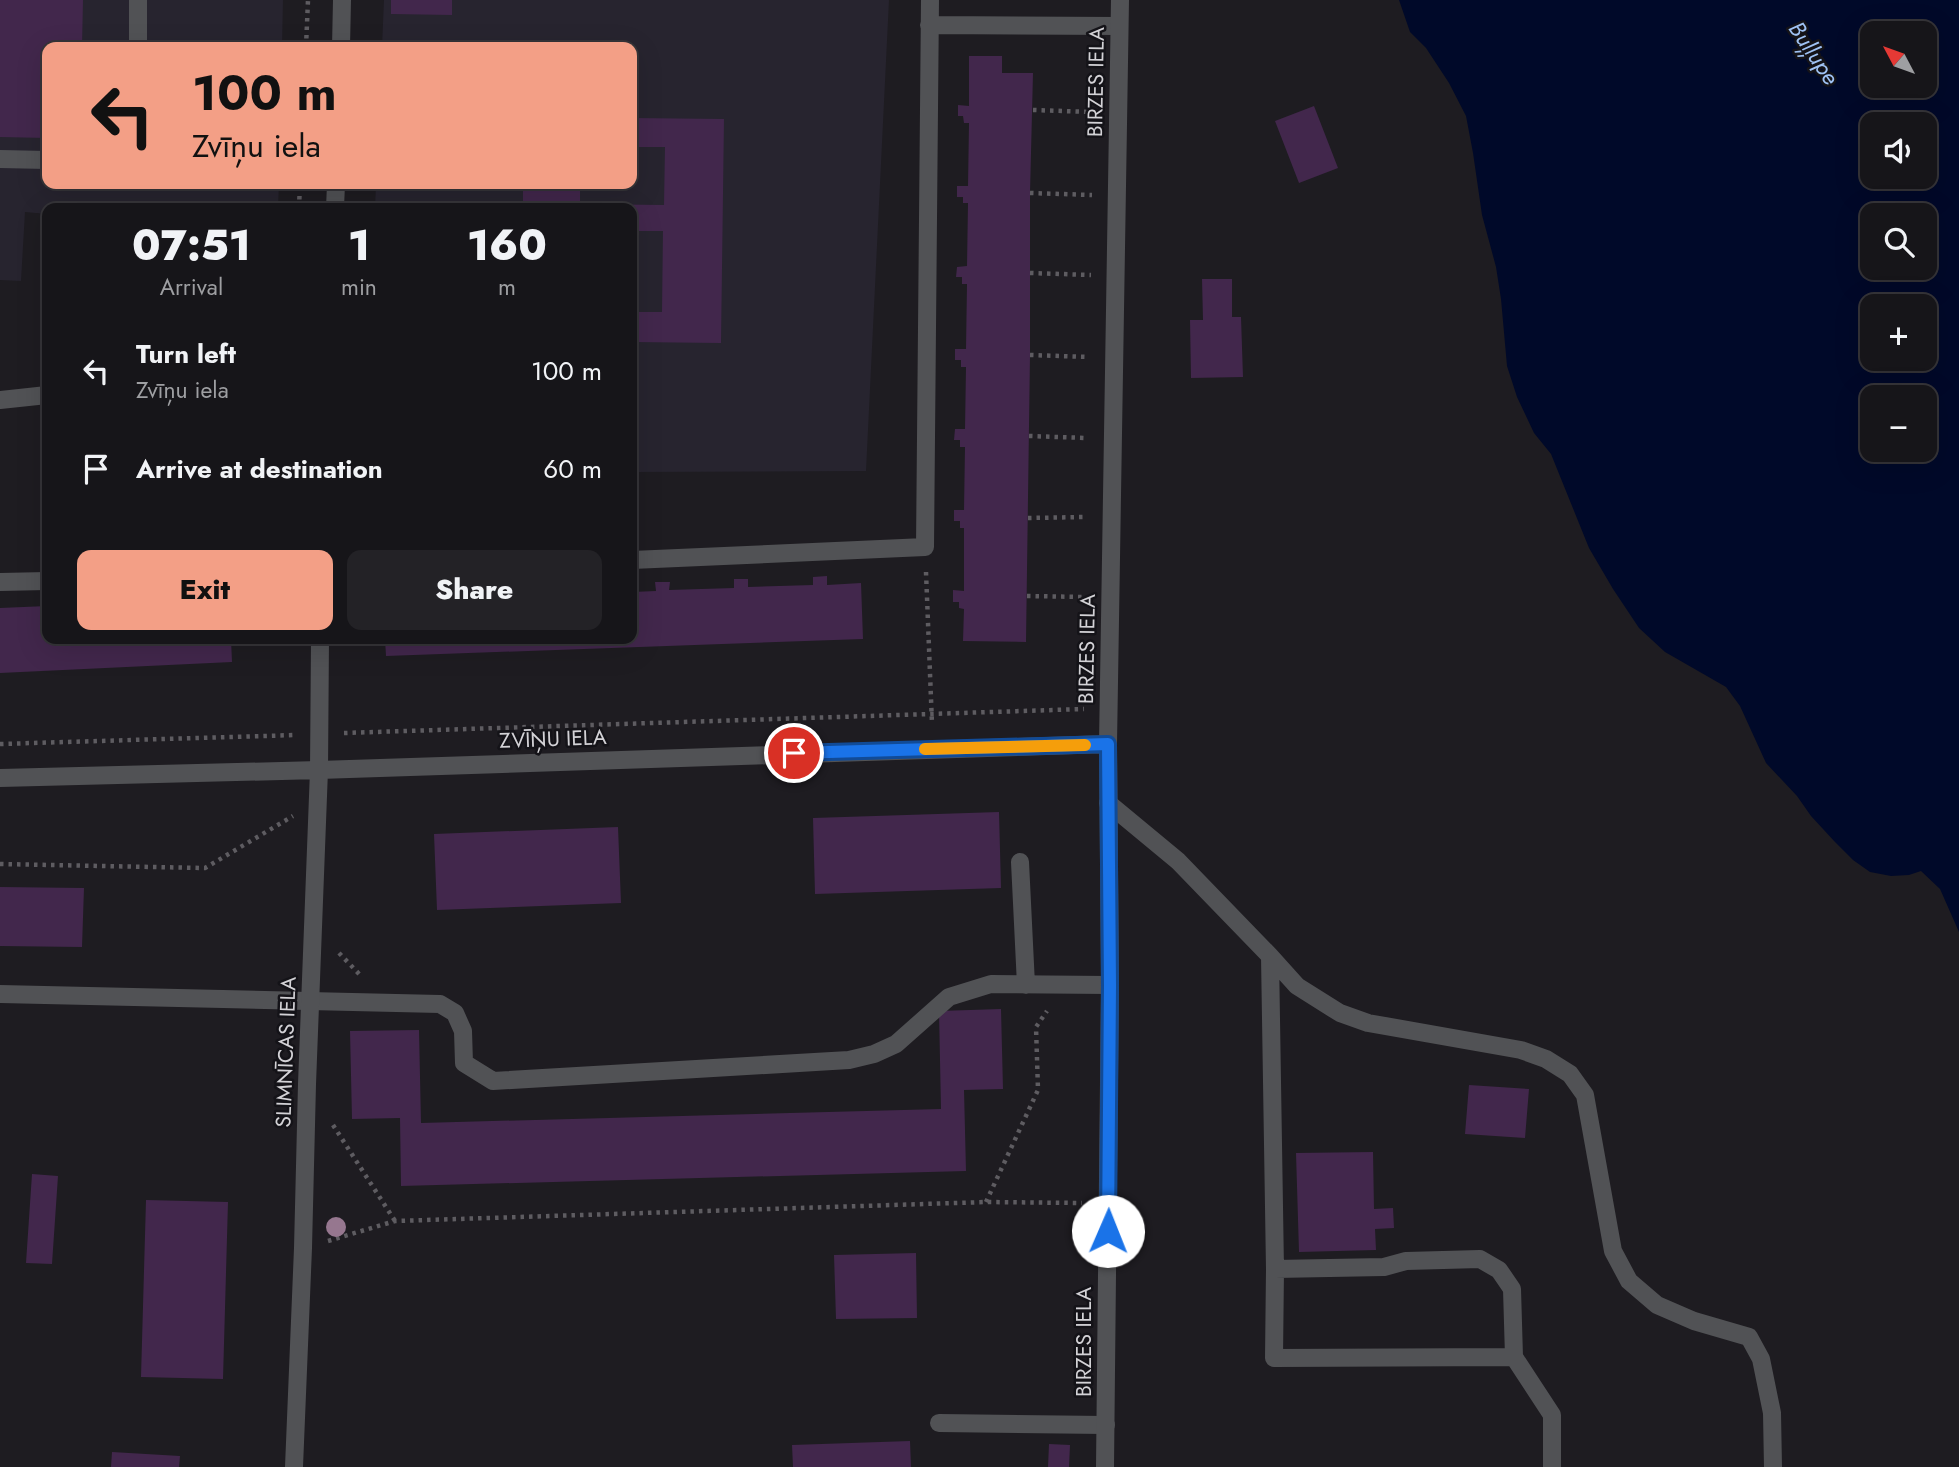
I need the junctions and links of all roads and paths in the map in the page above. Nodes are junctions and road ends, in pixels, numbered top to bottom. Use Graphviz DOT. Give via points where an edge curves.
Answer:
graph roads {
  1 [pos="138,0"];
  2 [pos="308,0"];
  3 [pos="342,0"];
  4 [pos="930,0"];
  5 [pos="1120,0"];
  6 [pos="929,25"];
  7 [pos="1119,26"];
  8 [pos="138,42"];
  9 [pos="306,42"];
  10 [pos="341,42"];
  11 [pos="1033,110"];
  12 [pos="1093,112"];
  13 [pos="0,159"];
  14 [pos="42,160"];
  15 [pos="1030,193"];
  16 [pos="1092,195"];
  17 [pos="1030,273"];
  18 [pos="1091,275"];
  19 [pos="1030,355"];
  20 [pos="1089,357"];
  21 [pos="42,396"];
  22 [pos="0,400"];
  23 [pos="1029,436"];
  24 [pos="1088,438"];
  25 [pos="1087,517"];
  26 [pos="1028,518"];
  27 [pos="925,547"];
  28 [pos="637,560"];
  29 [pos="42,581"];
  30 [pos="0,582"];
  31 [pos="1027,596"];
  32 [pos="1088,597"];
  33 [pos="320,644"];
  34 [pos="1109,708"];
  35 [pos="931,713"];
  36 [pos="319,734"];
  37 [pos="0,744"];
  38 [pos="1108,744"];
  39 [pos="933,749"];
  40 [pos="319,770"];
  41 [pos="0,778"];
  42 [pos="317,802"];
  43 [pos="1108,803"];
  44 [pos="1020,862"];
  45 [pos="0,864"];
  46 [pos="313,926"];
  47 [pos="1270,956"];
  48 [pos="1026,985"];
  49 [pos="1064,985"];
  50 [pos="1110,985"];
  51 [pos="0,994"];
  52 [pos="310,1000"];
  53 [pos="387,1002"];
  54 [pos="307,1084"];
  55 [pos="986,1202"];
  56 [pos="1108,1203"];
  57 [pos="395,1221"];
  58 [pos="303,1248"];
  59 [pos="1275,1269"];
  60 [pos="1514,1357"];
  61 [pos="939,1423"];
  62 [pos="1107,1425"];
  63 [pos="294,1467"];
  64 [pos="1105,1467"];
  65 [pos="1552,1467"];
  66 [pos="1773,1467"];
  1 -- 8 [label="street"];
  2 -- 9 [label="path"];
  3 -- 10 [label="street"];
  4 -- 6 [label="street"];
  5 -- 7 [label="street, BIRZES IELA"];
  6 -- 7 [label="street"];
  6 -- 27 [label="street"];
  7 -- 34 [label="street, BIRZES IELA"];
  11 -- 12 [label="path"];
  13 -- 14 [label="street"];
  15 -- 16 [label="path"];
  17 -- 18 [label="path"];
  19 -- 20 [label="path"];
  21 -- 22 [label="street"];
  23 -- 24 [label="path"];
  25 -- 26 [label="path"];
  27 -- 28 [label="street"];
  27 -- 35 [label="path"];
  29 -- 30 [label="street"];
  31 -- 32 [label="path"];
  33 -- 36 [label="street, SLIMNĪCAS IELA"];
  34 -- 35 [label="path"];
  34 -- 38 [label="street, BIRZES IELA"];
  35 -- 36 [label="path"];
  35 -- 39 [label="path"];
  36 -- 37 [label="path"];
  36 -- 40 [label="street, SLIMNĪCAS IELA"];
  38 -- 39 [label="street, ZVĪŅU IELA"];
  38 -- 43 [label="street, BIRZES IELA"];
  39 -- 40 [label="street, ZVĪŅU IELA"];
  40 -- 41 [label="street, ZVĪŅU IELA"];
  40 -- 42 [label="street, SLIMNĪCAS IELA"];
  42 -- 45 [label="path" via="205,868"];
  42 -- 46 [label="street, SLIMNĪCAS IELA"];
  43 -- 47 [label="street" via="1178,861"];
  43 -- 50 [label="street, BIRZES IELA"];
  44 -- 48 [label="street"];
  46 -- 52 [label="street, SLIMNĪCAS IELA"];
  46 -- 53 [label="path"];
  47 -- 59 [label="street"];
  47 -- 66 [label="street" via="1297,986 1340,1013 1368,1023 1521,1050 1570,1074 1585,1095 1613,1251 1629,1281 1657,1305 1749,1337 1761,1359 1772,1413"];
  48 -- 49 [label="street"];
  48 -- 53 [label="street" via="991,984 949,996 896,1044 849,1060 493,1081 464,1063 463,1031 455,1013 440,1004"];
  49 -- 50 [label="street"];
  49 -- 55 [label="path" via="1036,1027 1038,1090"];
  50 -- 56 [label="street, BIRZES IELA"];
  51 -- 52 [label="street"];
  52 -- 53 [label="street"];
  52 -- 54 [label="street, SLIMNĪCAS IELA"];
  54 -- 57 [label="path"];
  54 -- 58 [label="street, SLIMNĪCAS IELA"];
  55 -- 56 [label="path"];
  55 -- 57 [label="path"];
  56 -- 62 [label="street, BIRZES IELA"];
  57 -- 58 [label="path"];
  58 -- 63 [label="street, SLIMNĪCAS IELA"];
  59 -- 60 [label="street" via="1480,1259 1499,1270 1512,1289"];
  59 -- 60 [label="street" via="1274,1358"];
  60 -- 65 [label="street" via="1552,1415"];
  61 -- 62 [label="street"];
  62 -- 64 [label="street, BIRZES IELA"];
}
